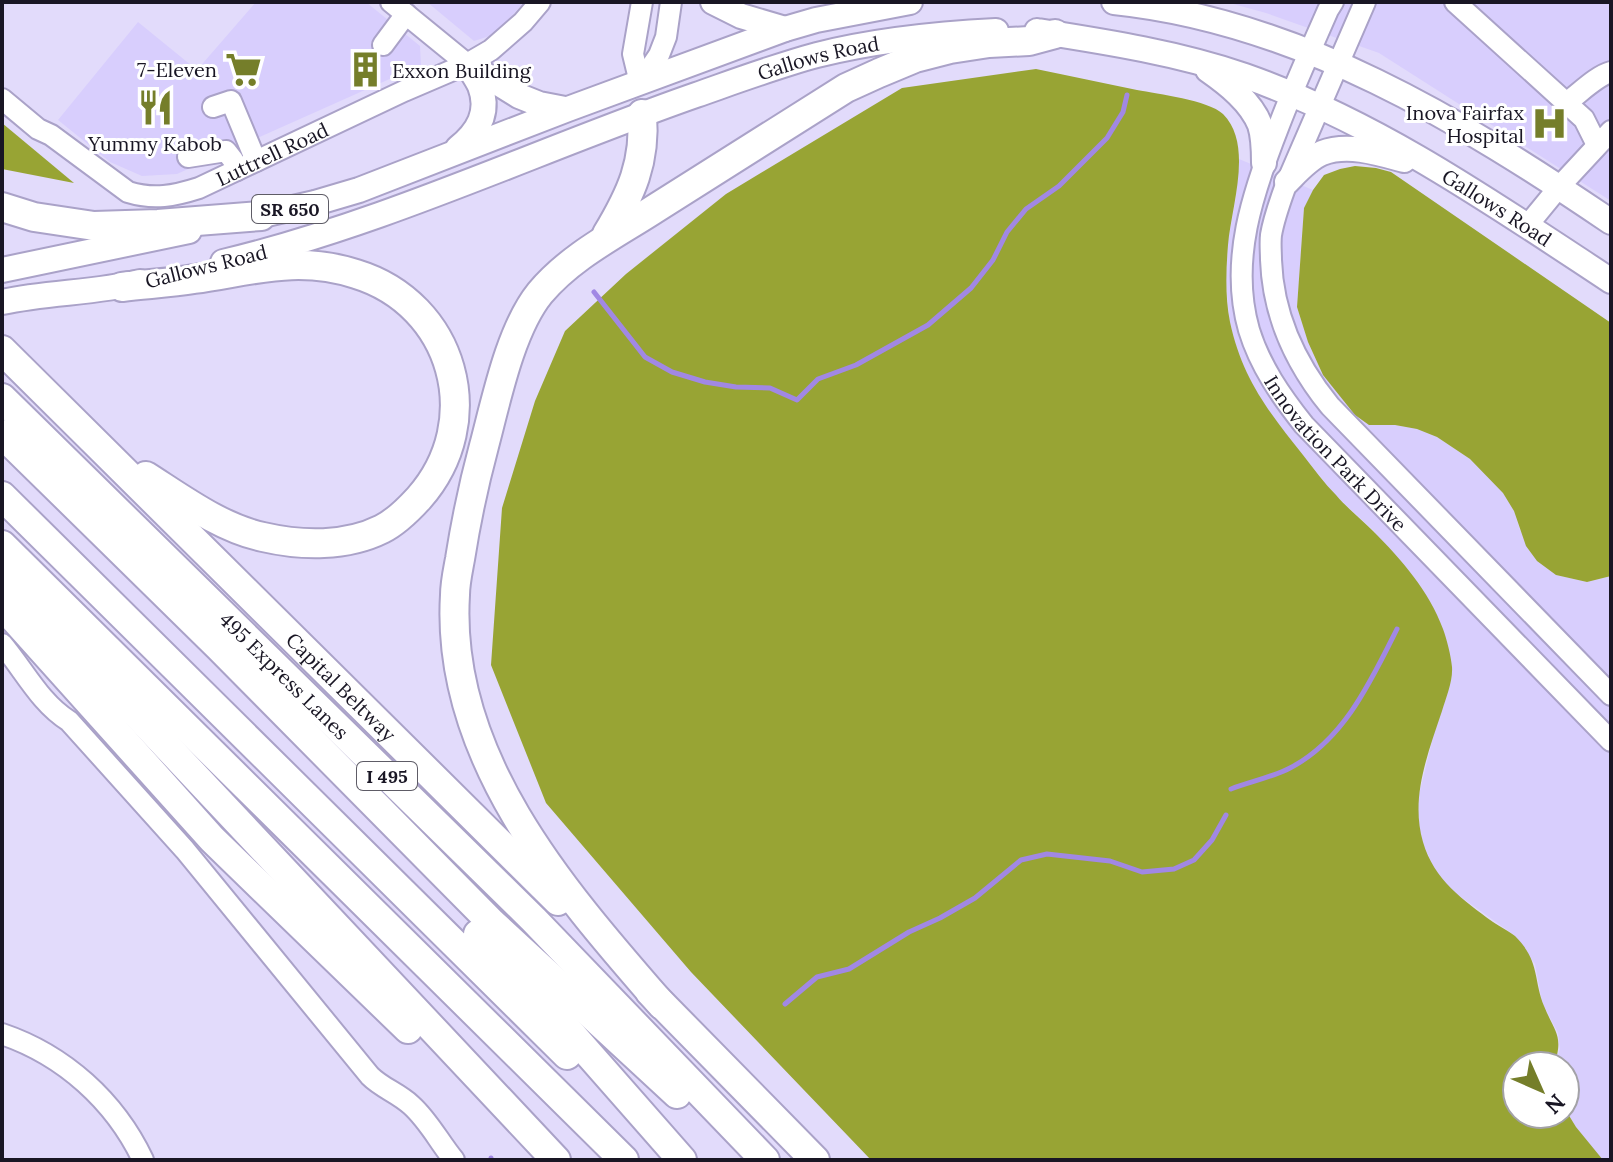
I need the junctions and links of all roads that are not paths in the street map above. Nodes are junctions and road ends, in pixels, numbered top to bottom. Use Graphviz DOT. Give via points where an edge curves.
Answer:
graph roads {
  1 [pos="540,2"];
  2 [pos="642,2"];
  3 [pos="671,2"];
  4 [pos="713,2"];
  5 [pos="910,2"];
  6 [pos="1114,2"];
  7 [pos="1333,2"];
  8 [pos="1365,2"];
  9 [pos="1455,2"];
  10 [pos="399,8"];
  11 [pos="785,29"];
  12 [pos="1055,34"];
  13 [pos="383,45"];
  14 [pos="1309,52"];
  15 [pos="1196,62"];
  16 [pos="1337,63"];
  17 [pos="467,64"];
  18 [pos="1611,72"];
  19 [pos="640,83"];
  20 [pos="1291,95"];
  21 [pos="2,99"];
  22 [pos="1566,103"];
  23 [pos="1319,106"];
  24 [pos="213,107"];
  25 [pos="568,109"];
  26 [pos="642,114"];
  27 [pos="1604,138"];
  28 [pos="188,157"];
  29 [pos="443,158"];
  30 [pos="1264,163"];
  31 [pos="247,166"];
  32 [pos="1439,170"];
  33 [pos="1287,182"];
  34 [pos="1559,187"];
  35 [pos="2,207"];
  36 [pos="261,216"];
  37 [pos="1611,222"];
  38 [pos="1527,226"];
  39 [pos="604,239"];
  40 [pos="2,270"];
  41 [pos="1611,281"];
  42 [pos="122,287"];
  43 [pos="12,300"];
  44 [pos="2,350"];
  45 [pos="2,398"];
  46 [pos="2,434"];
  47 [pos="97,444"];
  48 [pos="2,459"];
  49 [pos="2,496"];
  50 [pos="2,545"];
  51 [pos="2,571"];
  52 [pos="2,605"];
  53 [pos="2,644"];
  54 [pos="1611,695"];
  55 [pos="1611,741"];
  56 [pos="662,1005"];
  57 [pos="2,1034"];
  58 [pos="143,1160"];
  59 [pos="454,1160"];
  60 [pos="554,1160"];
  61 [pos="624,1160"];
  62 [pos="673,1160"];
  63 [pos="682,1160"];
  64 [pos="749,1160"];
  65 [pos="765,1160"];
  66 [pos="815,1160"];
  1 -- 17 [label="street, Luttrell Road" via="491,50"];
  2 -- 19 [label="street" via="633,54"];
  3 -- 19 [label="street" via="663,46"];
  4 -- 11 [label="main road"];
  5 -- 11 [label="main road, Gallows Road / SR 650"];
  6 -- 14 [label="main road" via="1204,19"];
  7 -- 14 [label="street, Innovation Park Drive"];
  8 -- 16 [label="street, Innovation Park Drive"];
  9 -- 22 [label="street"];
  10 -- 13 [label="street"];
  10 -- 17 [label="street"];
  11 -- 19 [label="main road, Gallows Road / SR 650"];
  12 -- 15 [label="main road, Gallows Road / SR 650"];
  12 -- 26 [label="main road, Gallows Road / SR 650" via="955,33 883,42 790,63"];
  12 -- 39 [label="highway" via="915,58 846,88"];
  14 -- 16 [label="main road"];
  14 -- 20 [label="street, Innovation Park Drive"];
  15 -- 20 [label="main road, Gallows Road / SR 650"];
  15 -- 30 [label="main road" via="1232,88 1252,112 1263,139"];
  16 -- 23 [label="street, Innovation Park Drive"];
  16 -- 34 [label="main road" via="1458,125"];
  17 -- 25 [label="main road" via="519,96"];
  17 -- 29 [label="main road" via="480,87 482,122"];
  17 -- 31 [label="street, Luttrell Road" via="400,84"];
  18 -- 22 [label="street"];
  19 -- 25 [label="main road, Gallows Road / SR 650"];
  19 -- 26 [label="main road"];
  20 -- 23 [label="main road, Gallows Road / SR 650"];
  20 -- 30 [label="street, Innovation Park Drive"];
  21 -- 31 [label="street, Luttrell Road" via="119,187 140,196 174,196"];
  22 -- 27 [label="street"];
  23 -- 32 [label="main road, Gallows Road / SR 650"];
  23 -- 33 [label="street, Innovation Park Drive"];
  24 -- 31 [label="street" via="231,101"];
  25 -- 29 [label="main road, Gallows Road / SR 650"];
  26 -- 39 [label="highway" via="634,184"];
  26 -- 42 [label="main road, Gallows Road / SR 650" via="354,224"];
  27 -- 34 [label="street"];
  28 -- 31 [label="street" via="226,151"];
  29 -- 36 [label="main road, Gallows Road / SR 650" via="359,190"];
  30 -- 55 [label="street, Innovation Park Drive" via="1243,248 1244,307 1249,332 1274,384 1320,442"];
  32 -- 33 [label="main road" via="1350,149 1322,153"];
  32 -- 38 [label="main road, Gallows Road / SR 650"];
  33 -- 54 [label="street, Innovation Park Drive" via="1271,238 1274,291 1286,336 1305,373 1330,406"];
  34 -- 37 [label="main road"];
  34 -- 38 [label="street"];
  35 -- 36 [label="highway" via="94,226"];
  36 -- 40 [label="main road, Gallows Road / SR 650"];
  38 -- 41 [label="main road, Gallows Road / SR 650"];
  39 -- 56 [label="highway" via="541,292 527,311 505,366 465,533 455,594 456,638 467,708 508,804 570,894"];
  42 -- 43 [label="main road, Gallows Road / SR 650"];
  42 -- 47 [label="highway" via="287,264 357,274 389,288 414,306 442,343 452,372 453,433 432,483 399,518 366,536 320,543 262,537 237,528 185,502"];
  44 -- 47 [label="highway, Capital Beltway / I 495"];
  45 -- 65 [label="highway, 495 Express Lanes / I 495" via="534,920"];
  46 -- 64 [label="highway" via="492,923"];
  47 -- 56 [label="highway, Capital Beltway / I 495"];
  48 -- 63 [label="highway" via="424,877 537,995"];
  49 -- 62 [label="highway"];
  50 -- 61 [label="highway"];
  51 -- 60 [label="highway"];
  52 -- 60 [label="highway" via="212,839"];
  53 -- 59 [label="street" via="58,714 185,850 370,1076 414,1107"];
  56 -- 66 [label="highway, Capital Beltway / I 495"];
  57 -- 58 [label="street" via="43,1052 95,1091 117,1115"];
}
